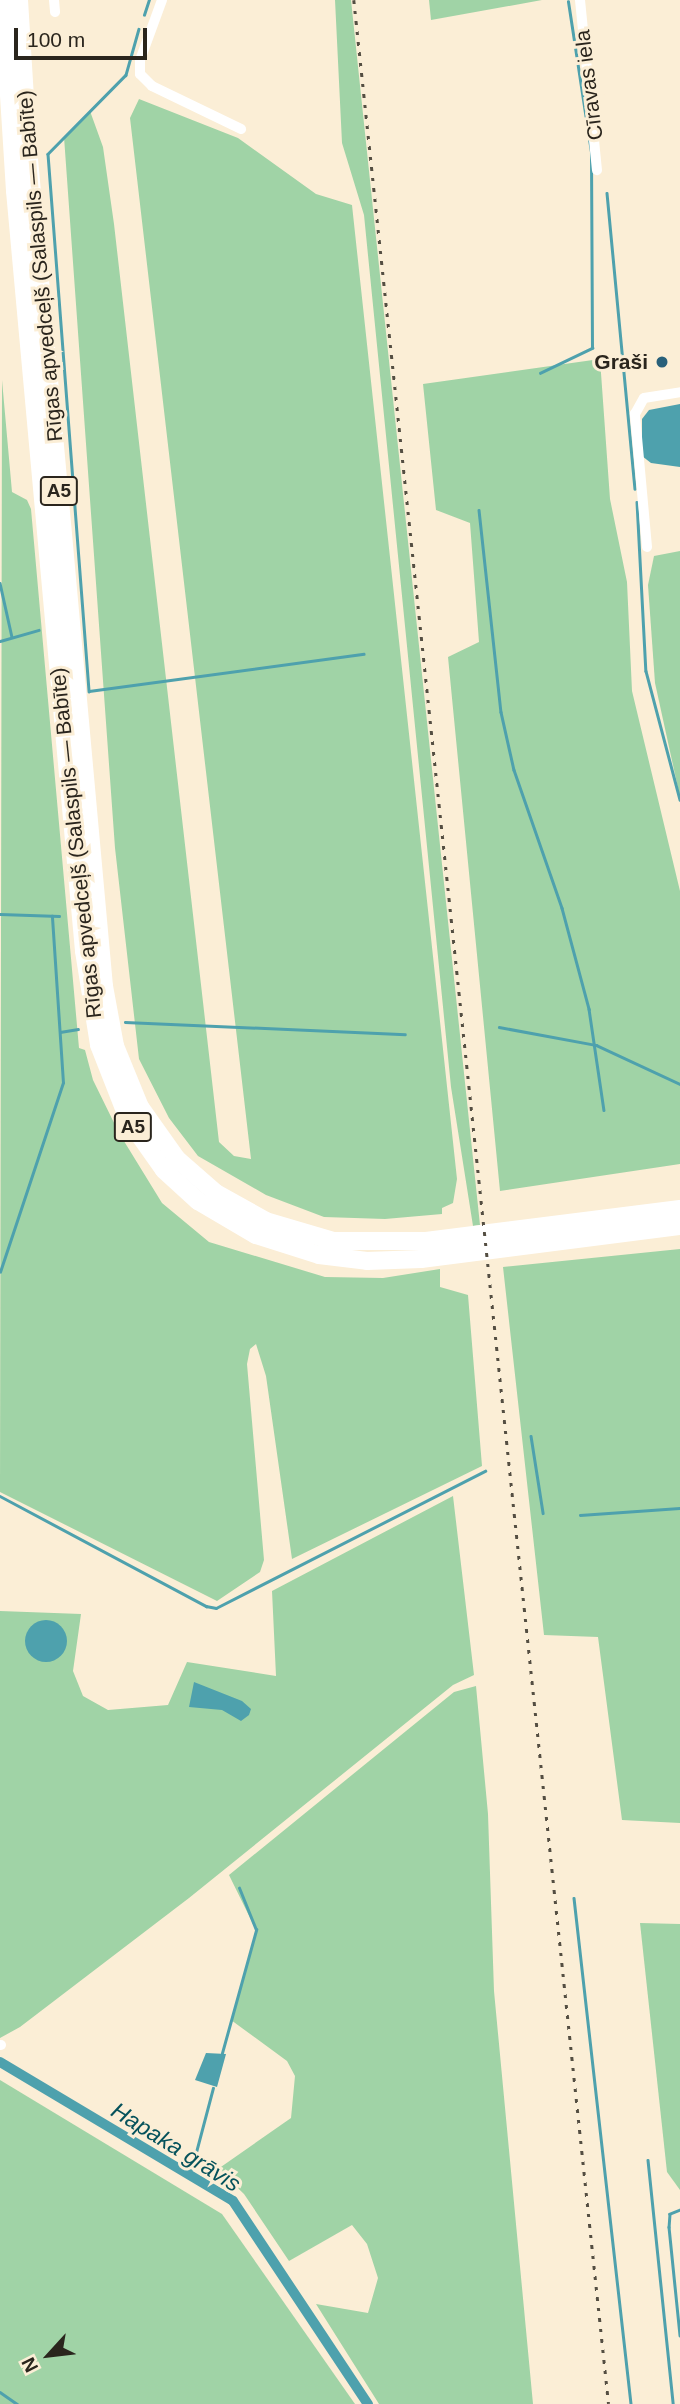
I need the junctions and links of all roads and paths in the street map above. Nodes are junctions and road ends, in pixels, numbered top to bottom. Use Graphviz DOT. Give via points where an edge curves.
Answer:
graph roads {
  1 [pos="3,0"];
  2 [pos="19,0"];
  3 [pos="54,0"];
  4 [pos="162,0"];
  5 [pos="580,0"];
  6 [pos="55,12"];
  7 [pos="18,117"];
  8 [pos="241,128"];
  9 [pos="597,170"];
  10 [pos="680,392"];
  11 [pos="647,547"];
  12 [pos="680,1209"];
  13 [pos="680,1226"];
  14 [pos="522,1238"];
  1 -- 7 [label="highway, Rīgas apvedceļš (Salaspils — Babīte) / A5"];
  2 -- 7 [label="highway, Rīgas apvedceļš (Salaspils — Babīte) / A5"];
  3 -- 6 [label="street"];
  4 -- 8 [label="street" via="140,60 140,74 152,86"];
  5 -- 9 [label="street, Cīravas iela"];
  7 -- 14 [label="highway, Rīgas apvedceļš (Salaspils — Babīte) / A5" via="103,976 112,1032 126,1078 148,1122 177,1158 216,1193 257,1217 300,1233 349,1243 455,1246"];
  10 -- 11 [label="street" via="644,398 635,414"];
  12 -- 14 [label="highway, Rīgas apvedceļš (Salaspils — Babīte) / A5"];
  13 -- 14 [label="highway, Rīgas apvedceļš (Salaspils — Babīte) / A5"];
}
